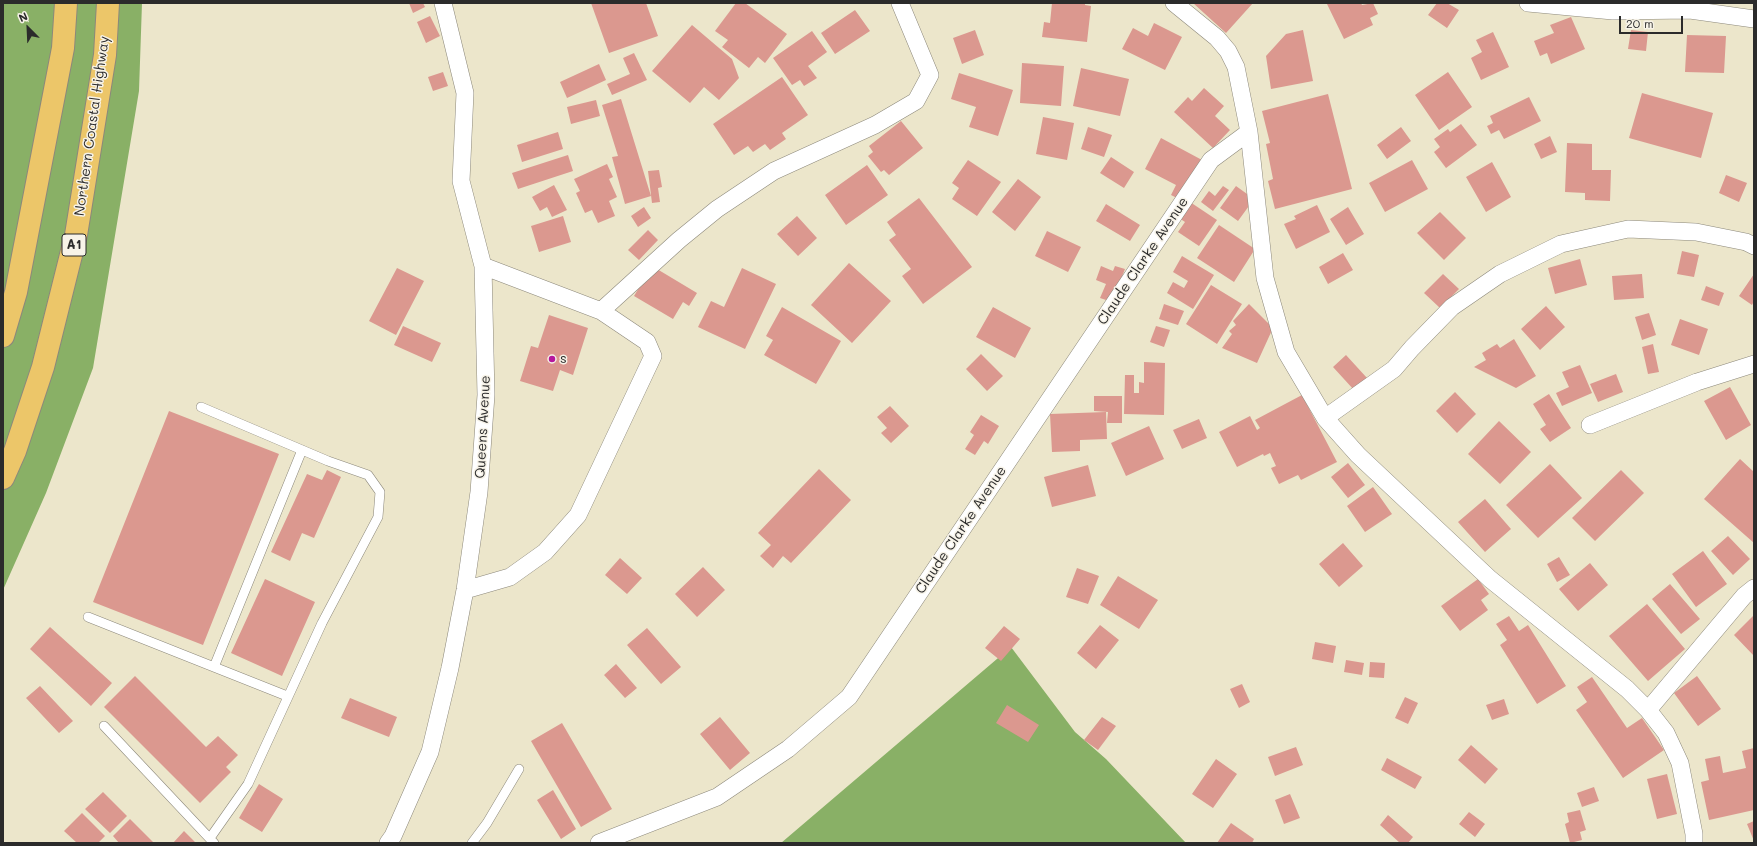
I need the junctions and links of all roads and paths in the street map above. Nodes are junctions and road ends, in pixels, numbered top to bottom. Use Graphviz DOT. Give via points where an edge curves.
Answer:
graph roads {
  1 [pos="66,3"];
  2 [pos="108,3"];
  3 [pos="443,3"];
  4 [pos="900,3"];
  5 [pos="1174,3"];
  6 [pos="1528,3"];
  7 [pos="1754,19"];
  8 [pos="1249,132"];
  9 [pos="1754,246"];
  10 [pos="483,266"];
  11 [pos="601,311"];
  12 [pos="3,336"];
  13 [pos="1754,364"];
  14 [pos="201,407"];
  15 [pos="1324,418"];
  16 [pos="1590,424"];
  17 [pos="302,450"];
  18 [pos="3,478"];
  19 [pos="1754,588"];
  20 [pos="466,590"];
  21 [pos="88,617"];
  22 [pos="214,667"];
  23 [pos="287,696"];
  24 [pos="1648,710"];
  25 [pos="104,726"];
  26 [pos="519,769"];
  27 [pos="212,840"];
  28 [pos="388,843"];
  29 [pos="472,843"];
  30 [pos="599,843"];
  31 [pos="1694,843"];
  1 -- 12 [label="highway" via="62,56 16,292"];
  2 -- 18 [label="highway, Northern Coastal Highway / A1" via="105,55 76,235 43,367 15,451"];
  3 -- 10 [label="street, Queens Avenue" via="465,93 461,181"];
  4 -- 11 [label="street" via="930,75 916,101 874,125 774,171 717,209"];
  5 -- 8 [label="street" via="1217,38 1228,51 1236,67"];
  6 -- 7 [label="street" via="1613,11 1690,10"];
  8 -- 15 [label="street" via="1265,278 1286,352"];
  8 -- 30 [label="street, Claude Clarke Avenue" via="1211,160 849,697 788,749 717,797"];
  9 -- 15 [label="street" via="1746,242 1696,232 1628,229 1561,244 1500,274 1452,307 1394,369"];
  10 -- 11 [label="street"];
  10 -- 20 [label="street, Queens Avenue" via="486,395 479,492"];
  11 -- 20 [label="street" via="647,342 653,356 578,515 545,552 510,577"];
  13 -- 16 [label="street" via="1697,382"];
  14 -- 17 [label="lane"];
  15 -- 24 [label="street" via="1358,455 1490,579 1627,689"];
  17 -- 22 [label="lane"];
  17 -- 23 [label="lane" via="368,475 380,492 378,517 322,622"];
  19 -- 24 [label="street" via="1744,596"];
  20 -- 28 [label="street, Queens Avenue" via="430,752"];
  21 -- 22 [label="lane"];
  22 -- 23 [label="lane"];
  23 -- 27 [label="lane" via="248,784"];
  24 -- 31 [label="street" via="1666,733 1680,763"];
  25 -- 27 [label="lane"];
  26 -- 29 [label="lane"];
}
